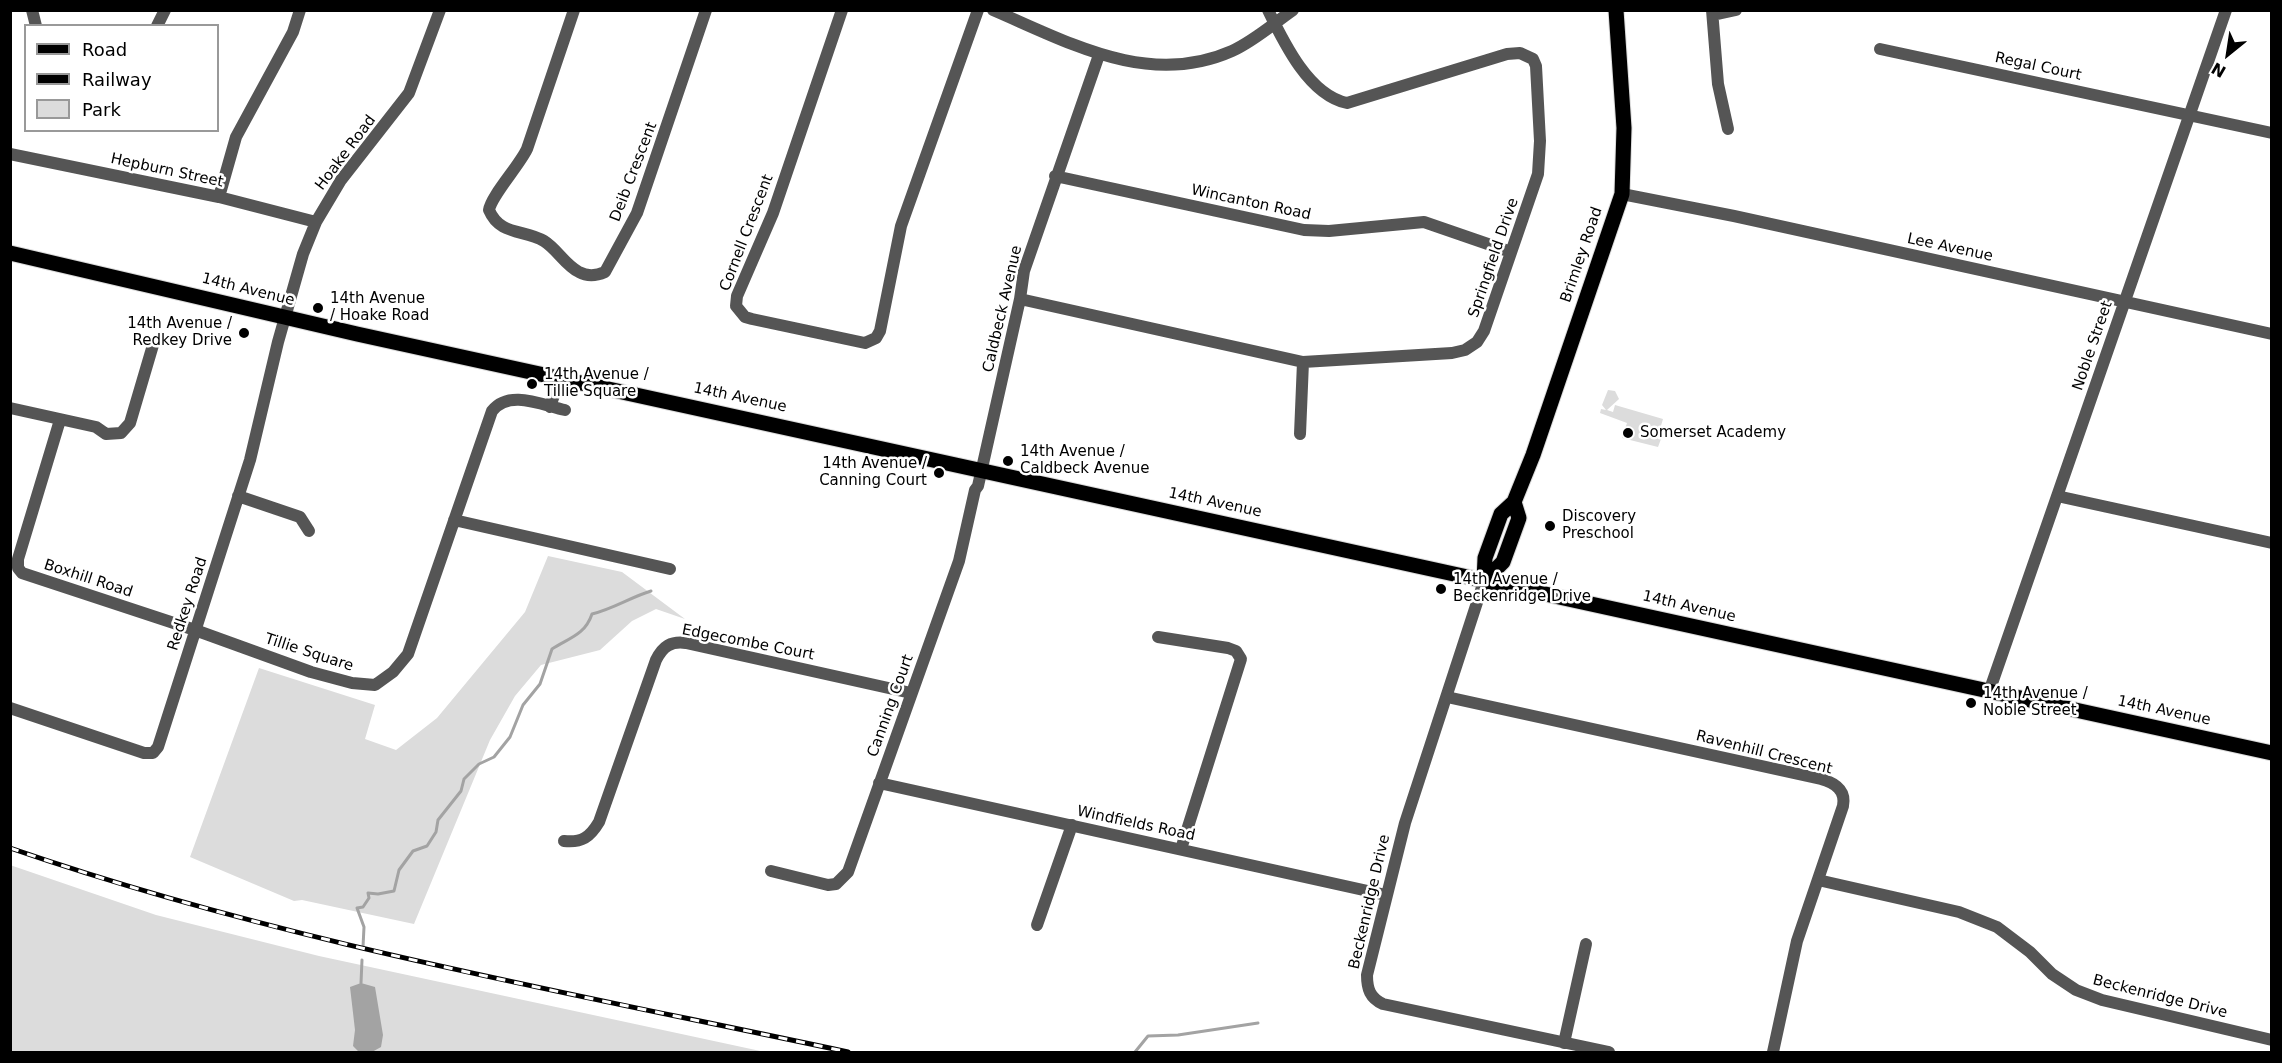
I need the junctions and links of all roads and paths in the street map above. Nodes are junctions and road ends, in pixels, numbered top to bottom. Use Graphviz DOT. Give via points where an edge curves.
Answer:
graph roads {
  1 [pos="165,10"];
  2 [pos="300,10"];
  3 [pos="440,10"];
  4 [pos="574,10"];
  5 [pos="706,10"];
  6 [pos="842,10"];
  7 [pos="978,10"];
  8 [pos="993,10"];
  9 [pos="1268,10"];
  10 [pos="1293,10"];
  11 [pos="1616,10"];
  12 [pos="1736,10"];
  13 [pos="2226,10"];
  14 [pos="1713,13"];
  15 [pos="1275,23"];
  16 [pos="157,24"];
  17 [pos="1880,49"];
  18 [pos="1099,55"];
  19 [pos="2189,115"];
  20 [pos="1728,129"];
  21 [pos="2271,133"];
  22 [pos="10,153"];
  23 [pos="1055,176"];
  24 [pos="1622,194"];
  25 [pos="219,197"];
  26 [pos="316,222"];
  27 [pos="1511,252"];
  28 [pos="10,253"];
  29 [pos="1020,299"];
  30 [pos="2125,302"];
  31 [pos="284,318"];
  32 [pos="2271,334"];
  33 [pos="153,345"];
  34 [pos="1304,362"];
  35 [pos="560,377"];
  36 [pos="550,407"];
  37 [pos="10,408"];
  38 [pos="565,410"];
  39 [pos="60,420"];
  40 [pos="1300,434"];
  41 [pos="982,470"];
  42 [pos="238,496"];
  43 [pos="2057,496"];
  44 [pos="454,520"];
  45 [pos="309,531"];
  46 [pos="2271,543"];
  47 [pos="670,569"];
  48 [pos="1484,581"];
  49 [pos="195,630"];
  50 [pos="1158,637"];
  51 [pos="1989,692"];
  52 [pos="911,693"];
  53 [pos="1447,697"];
  54 [pos="10,708"];
  55 [pos="2271,753"];
  56 [pos="879,783"];
  57 [pos="1072,825"];
  58 [pos="564,841"];
  59 [pos="1181,849"];
  60 [pos="771,872"];
  61 [pos="1818,880"];
  62 [pos="1386,895"];
  63 [pos="1037,925"];
  64 [pos="1586,944"];
  65 [pos="2271,1040"];
  66 [pos="1564,1043"];
  67 [pos="1609,1053"];
  68 [pos="1773,1053"];
  1 -- 16 [label="street"];
  2 -- 25 [label="street" via="293,32 236,137"];
  3 -- 26 [label="street, Hoake Road" via="409,93 341,180"];
  4 -- 5 [label="street, Deib Crescent" via="527,148 489,210 497,223 543,241 578,272 590,276 605,272 637,213"];
  6 -- 7 [label="street, Cornell Crescent" via="773,213 736,306 745,317 865,343 880,332 901,226"];
  8 -- 18 [label="street"];
  9 -- 15 [label="street"];
  10 -- 15 [label="street"];
  11 -- 24 [label="main road, Brimley Road" via="1624,128"];
  12 -- 14 [label="street"];
  13 -- 19 [label="street, Noble Street"];
  14 -- 20 [label="street" via="1718,84"];
  15 -- 18 [label="street" via="1230,52 1192,63 1150,65"];
  15 -- 27 [label="street, Springfield Drive" via="1316,86 1347,103 1507,54 1520,53 1533,60 1540,164"];
  17 -- 19 [label="street, Regal Court"];
  18 -- 23 [label="street, Caldbeck Avenue"];
  19 -- 21 [label="street, Regal Court"];
  19 -- 30 [label="street, Noble Street"];
  22 -- 25 [label="street, Hepburn Street"];
  23 -- 27 [label="street, Wincanton Road" via="1304,231 1424,222"];
  23 -- 29 [label="street, Caldbeck Avenue" via="1024,270"];
  24 -- 30 [label="street, Lee Avenue"];
  24 -- 48 [label="main road, Brimley Road" via="1536,447 1514,502 1501,514 1485,558"];
  25 -- 26 [label="street, Hepburn Street"];
  26 -- 31 [label="street, Hoake Road"];
  27 -- 34 [label="street, Springfield Drive" via="1484,331 1465,350"];
  28 -- 31 [label="main road, 14th Avenue"];
  29 -- 34 [label="street, Springfield Drive"];
  29 -- 41 [label="street, Caldbeck Avenue"];
  30 -- 32 [label="street, Lee Avenue"];
  30 -- 43 [label="street, Noble Street"];
  31 -- 35 [label="main road, 14th Avenue"];
  31 -- 42 [label="street, Redkey Road"];
  33 -- 39 [label="street" via="126,430 106,434 96,427"];
  34 -- 40 [label="street"];
  35 -- 36 [label="street"];
  35 -- 41 [label="main road, 14th Avenue"];
  36 -- 38 [label="street, Tillie Square"];
  36 -- 44 [label="street, Tillie Square" via="509,399 498,404 488,421"];
  37 -- 39 [label="street"];
  39 -- 49 [label="street, Boxhill Road" via="18,568"];
  41 -- 48 [label="main road, 14th Avenue"];
  41 -- 52 [label="street, Canning Court" via="959,561"];
  42 -- 45 [label="street" via="300,517"];
  42 -- 49 [label="street, Redkey Road"];
  43 -- 46 [label="street"];
  43 -- 51 [label="street, Noble Street"];
  44 -- 47 [label="street"];
  44 -- 49 [label="street, Tillie Square" via="408,654 375,685 332,678"];
  48 -- 51 [label="main road, 14th Avenue"];
  48 -- 53 [label="street, Beckenridge Drive"];
  49 -- 54 [label="street, Redkey Road" via="162,736 153,753"];
  50 -- 59 [label="street" via="1228,648 1241,659"];
  51 -- 55 [label="main road, 14th Avenue"];
  52 -- 56 [label="street, Canning Court"];
  52 -- 58 [label="street, Edgecombe Court" via="693,645 668,645 656,660 599,822 591,835 578,842"];
  53 -- 61 [label="street, Ravenhill Crescent" via="1833,783 1842,791 1843,806"];
  53 -- 62 [label="street, Beckenridge Drive" via="1405,823"];
  56 -- 57 [label="street, Windfields Road"];
  56 -- 60 [label="street, Canning Court" via="843,879 828,885"];
  57 -- 59 [label="street, Windfields Road"];
  57 -- 63 [label="street"];
  59 -- 62 [label="street, Windfields Road"];
  61 -- 65 [label="street, Beckenridge Drive" via="1959,912 1997,927 2052,974 2076,990 2102,1000"];
  61 -- 68 [label="street, Ravenhill Crescent" via="1797,941"];
  62 -- 66 [label="street, Beckenridge Drive" via="1367,975 1368,988 1376,1001"];
  64 -- 66 [label="street"];
  66 -- 67 [label="street, Beckenridge Drive"];
}
